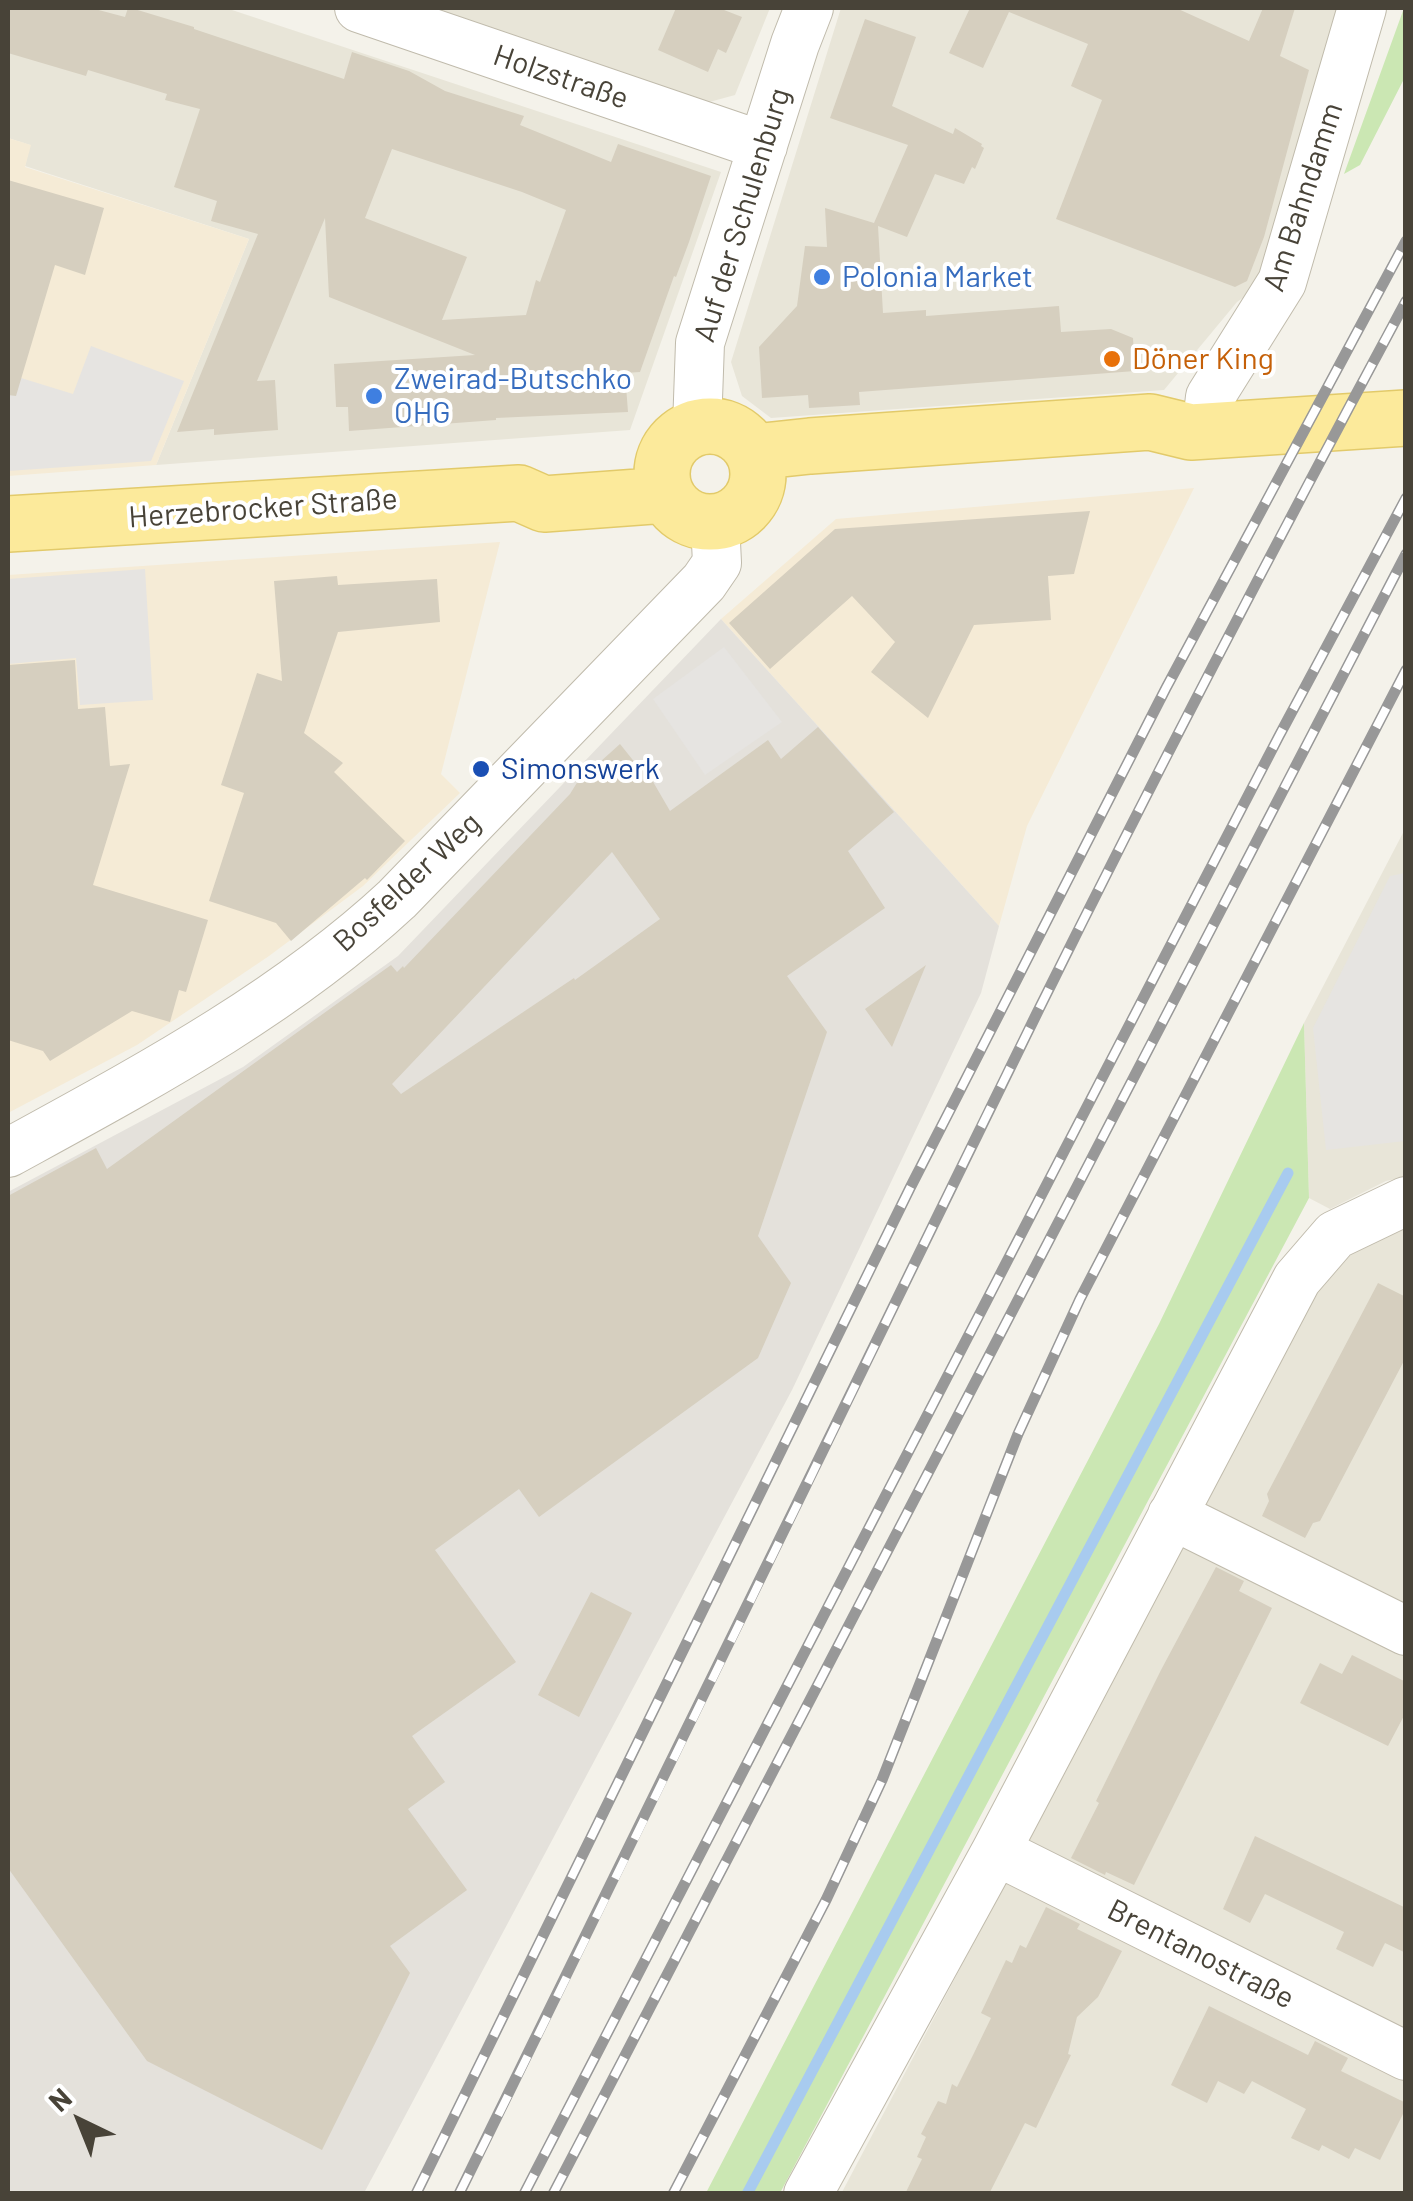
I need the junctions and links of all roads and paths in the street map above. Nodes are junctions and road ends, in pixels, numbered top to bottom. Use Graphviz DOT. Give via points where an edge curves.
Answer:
graph roads {
  1 [pos="358,8"];
  2 [pos="809,8"];
  3 [pos="1362,8"];
  4 [pos="763,146"];
  5 [pos="1406,418"];
  6 [pos="1198,432"];
  7 [pos="675,461"];
  8 [pos="756,468"];
  9 [pos="715,522"];
  10 [pos="8,524"];
  11 [pos="8,1153"];
  12 [pos="1406,1200"];
  13 [pos="1172,1514"];
  14 [pos="1406,1631"];
  15 [pos="996,1852"];
  16 [pos="1406,2056"];
  17 [pos="808,2194"];
  1 -- 4 [label="street, Holzstraße"];
  2 -- 4 [label="street, Auf der Schulenburg"];
  3 -- 6 [label="street, Am Bahndamm" via="1282,282 1210,397"];
  4 -- 7 [label="street, Auf der Schulenburg" via="700,342"];
  5 -- 6 [label="main road"];
  6 -- 8 [label="main road" via="1149,452"];
  7 -- 8 [label="main road" via="720,425 740,434"];
  7 -- 9 [label="main road" via="678,511"];
  7 -- 10 [label="main road, Herzebrocker Straße" via="544,475 518,493"];
  8 -- 9 [label="main road" via="750,502"];
  9 -- 11 [label="street, Bosfelder Weg" via="717,563 704,582 366,928 167,1066"];
  12 -- 13 [label="street" via="1335,1235 1297,1279"];
  13 -- 14 [label="street"];
  13 -- 15 [label="street"];
  15 -- 16 [label="street, Brentanostraße"];
  15 -- 17 [label="street"];
}
